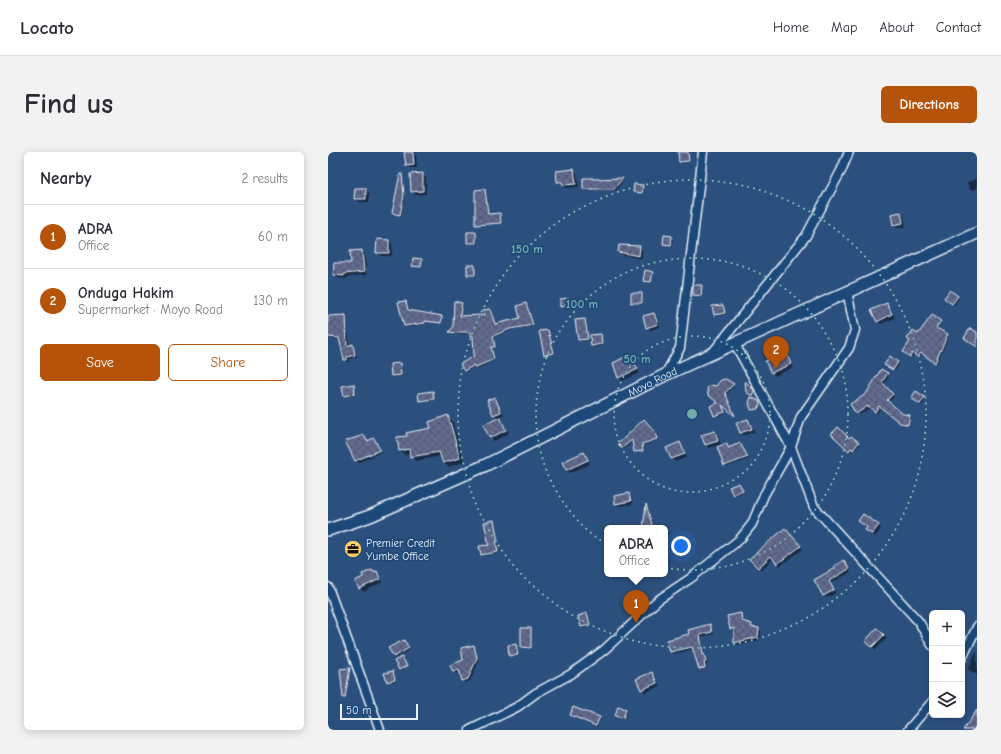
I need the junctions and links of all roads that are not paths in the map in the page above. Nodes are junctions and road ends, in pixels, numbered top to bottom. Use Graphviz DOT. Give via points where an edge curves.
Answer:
graph roads {
  1 [pos="703,152"];
  2 [pos="848,152"];
  3 [pos="977,233"];
  4 [pos="848,291"];
  5 [pos="735,344"];
  6 [pos="712,354"];
  7 [pos="665,375"];
  8 [pos="791,447"];
  9 [pos="328,530"];
  10 [pos="328,587"];
  11 [pos="977,627"];
  12 [pos="929,640"];
  13 [pos="965,652"];
  14 [pos="929,706"];
  15 [pos="380,730"];
  16 [pos="470,730"];
  17 [pos="908,730"];
  1 -- 7 [label="street" via="680,348"];
  2 -- 6 [label="street" via="841,171 806,236"];
  3 -- 4 [label="main road, Moyo Road"];
  4 -- 5 [label="main road, Moyo Road"];
  4 -- 8 [label="street" via="855,330 849,348 801,418"];
  5 -- 6 [label="main road, Moyo Road"];
  5 -- 8 [label="street"];
  6 -- 7 [label="main road, Moyo Road"];
  7 -- 9 [label="main road, Moyo Road" via="486,465 376,514"];
  8 -- 12 [label="street" via="814,507 919,622"];
  8 -- 16 [label="street" via="764,495 752,524 740,538 691,578 658,600 604,650 571,674 536,693 518,707"];
  10 -- 15 [label="street"];
  11 -- 13 [label="street"];
  14 -- 17 [label="street"];
}
